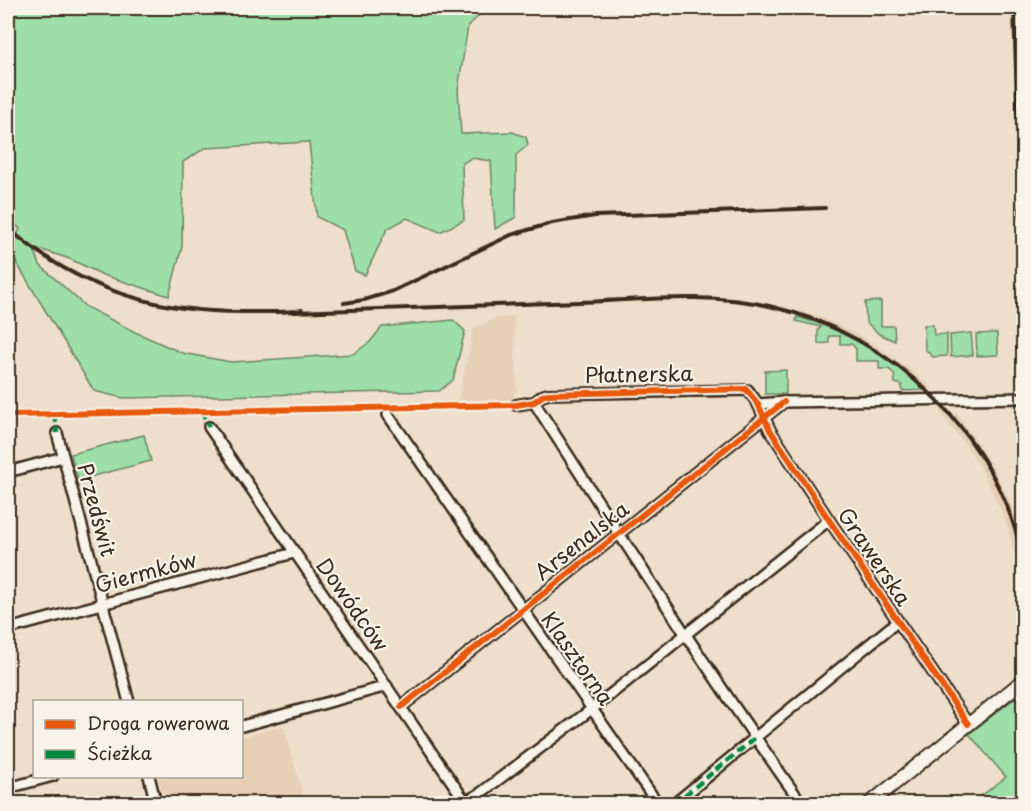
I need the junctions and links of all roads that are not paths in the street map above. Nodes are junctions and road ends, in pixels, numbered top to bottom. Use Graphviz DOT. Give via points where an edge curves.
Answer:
graph roads {
  1 [pos="1023,398"];
  2 [pos="534,402"];
  3 [pos="784,402"];
  4 [pos="758,404"];
  5 [pos="516,405"];
  6 [pos="388,415"];
  7 [pos="764,419"];
  8 [pos="209,427"];
  9 [pos="57,433"];
  10 [pos="63,457"];
  11 [pos="8,472"];
  12 [pos="829,520"];
  13 [pos="618,533"];
  14 [pos="294,553"];
  15 [pos="102,604"];
  16 [pos="522,609"];
  17 [pos="898,621"];
  18 [pos="8,629"];
  19 [pos="686,634"];
  20 [pos="1023,680"];
  21 [pos="387,686"];
  22 [pos="128,700"];
  23 [pos="401,707"];
  24 [pos="591,709"];
  25 [pos="968,724"];
  26 [pos="243,726"];
  27 [pos="755,738"];
  28 [pos="49,778"];
  29 [pos="149,778"];
  30 [pos="8,789"];
  31 [pos="464,803"];
  32 [pos="156,804"];
  33 [pos="658,804"];
  34 [pos="674,804"];
  35 [pos="802,804"];
  36 [pos="869,804"];
  1 -- 3 [label="street"];
  2 -- 4 [label="street, Płatnerska" via="548,394 746,389"];
  2 -- 5 [label="street, Płatnerska"];
  2 -- 13 [label="street"];
  3 -- 4 [label="street"];
  3 -- 7 [label="street, Arsenalska"];
  4 -- 7 [label="street, Grawerska"];
  6 -- 16 [label="street, Klasztorna"];
  7 -- 12 [label="street, Grawerska"];
  7 -- 13 [label="street, Arsenalska"];
  8 -- 14 [label="street, Dowódców"];
  9 -- 10 [label="street, Przedświt"];
  10 -- 11 [label="street"];
  10 -- 15 [label="street, Przedświt"];
  12 -- 17 [label="street, Grawerska"];
  12 -- 19 [label="street"];
  13 -- 16 [label="street, Arsenalska"];
  13 -- 19 [label="street"];
  14 -- 15 [label="street, Giermków"];
  14 -- 21 [label="street, Dowódców"];
  15 -- 18 [label="street, Giermków"];
  15 -- 22 [label="street, Przedświt"];
  16 -- 23 [label="street, Arsenalska"];
  16 -- 24 [label="street, Klasztorna"];
  17 -- 25 [label="street, Grawerska"];
  17 -- 27 [label="street"];
  19 -- 24 [label="street"];
  19 -- 27 [label="street"];
  20 -- 25 [label="street"];
  21 -- 23 [label="street, Dowódców"];
  21 -- 26 [label="street"];
  23 -- 31 [label="street, Dowódców"];
  24 -- 31 [label="street"];
  24 -- 33 [label="street, Klasztorna"];
  25 -- 36 [label="street"];
  27 -- 34 [label="street"];
  27 -- 35 [label="street"];
  28 -- 30 [label="street"];
  29 -- 32 [label="street"];
}
